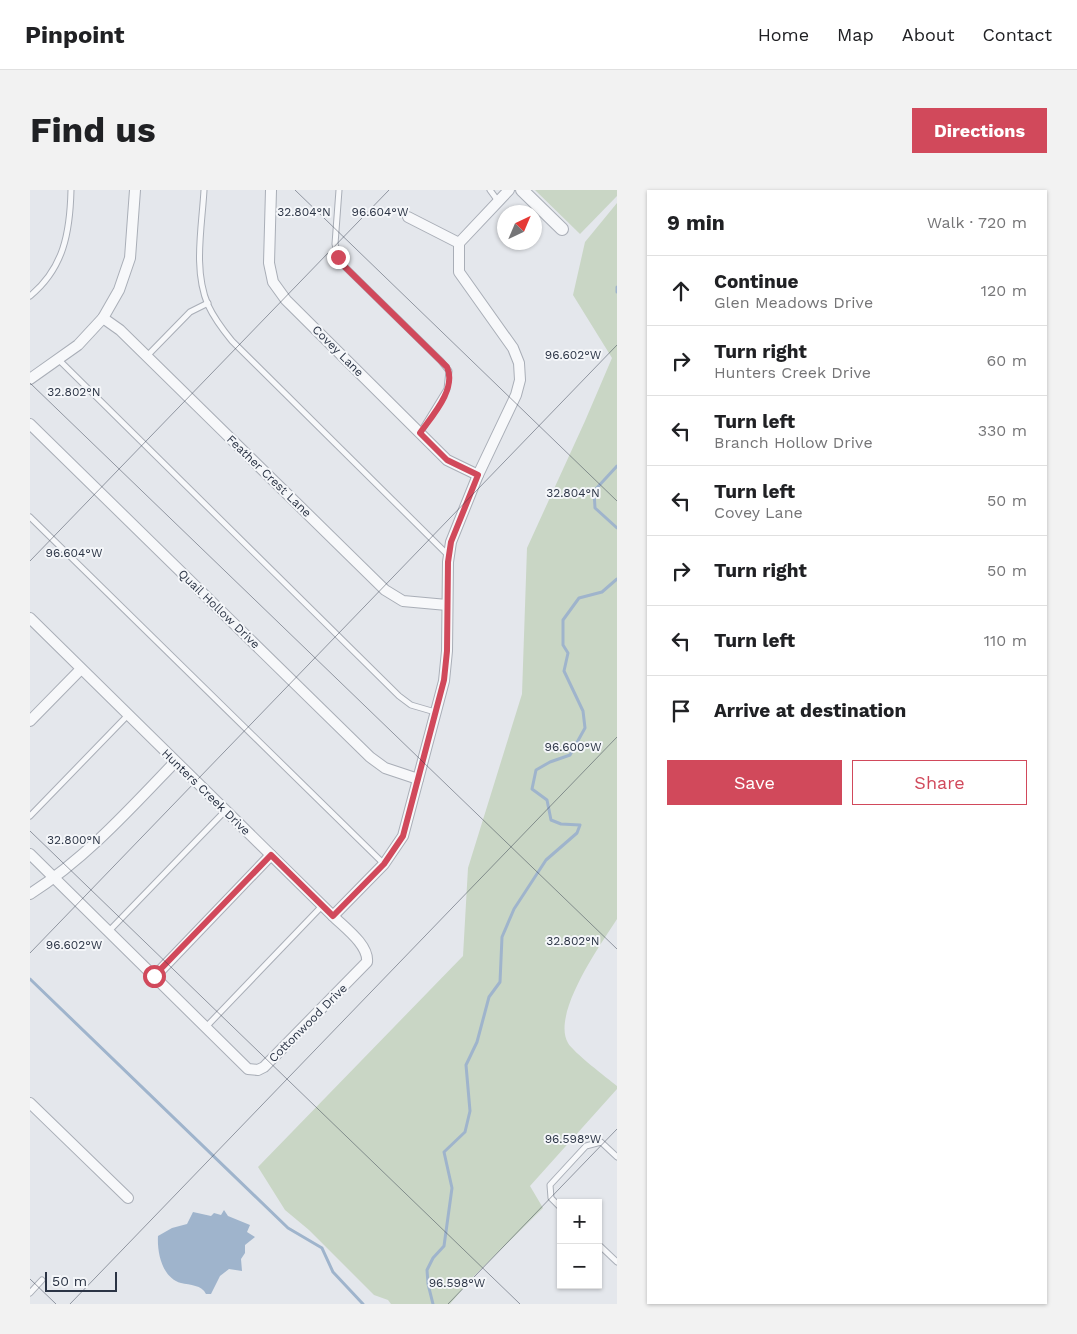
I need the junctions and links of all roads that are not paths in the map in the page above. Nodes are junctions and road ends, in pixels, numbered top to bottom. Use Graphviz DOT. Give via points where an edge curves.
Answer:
graph roads {
  1 [pos="71,190"];
  2 [pos="135,190"];
  3 [pos="204,190"];
  4 [pos="271,190"];
  5 [pos="339,190"];
  6 [pos="490,190"];
  7 [pos="509,190"];
  8 [pos="522,190"];
  9 [pos="498,201"];
  10 [pos="408,217"];
  11 [pos="562,229"];
  12 [pos="459,243"];
  13 [pos="30,296"];
  14 [pos="208,303"];
  15 [pos="103,318"];
  16 [pos="146,356"];
  17 [pos="58,358"];
  18 [pos="30,379"];
  19 [pos="30,424"];
  20 [pos="420,433"];
  21 [pos="478,475"];
  22 [pos="30,517"];
  23 [pos="449,556"];
  24 [pos="447,605"];
  25 [pos="30,619"];
  26 [pos="81,669"];
  27 [pos="435,712"];
  28 [pos="128,715"];
  29 [pos="30,721"];
  30 [pos="175,762"];
  31 [pos="418,778"];
  32 [pos="225,811"];
  33 [pos="30,816"];
  34 [pos="30,854"];
  35 [pos="271,855"];
  36 [pos="384,864"];
  37 [pos="55,878"];
  38 [pos="30,894"];
  39 [pos="322,905"];
  40 [pos="333,916"];
  41 [pos="109,931"];
  42 [pos="360,970"];
  43 [pos="154,976"];
  44 [pos="206,1027"];
  45 [pos="30,1103"];
  46 [pos="617,1157"];
  47 [pos="128,1198"];
  48 [pos="557,1204"];
  49 [pos="602,1248"];
  50 [pos="617,1262"];
  51 [pos="42,1280"];
  52 [pos="30,1293"];
  1 -- 13 [label="lane" via="70,221 62,256 51,275"];
  2 -- 15 [label="street" via="130,258 119,290"];
  3 -- 14 [label="lane" via="201,280"];
  4 -- 20 [label="street, Covey Lane" via="269,263 273,282 286,300"];
  5 -- 20 [label="lane" via="334,244 340,262 449,371 447,389"];
  6 -- 9 [label="lane"];
  7 -- 9 [label="street"];
  8 -- 11 [label="street"];
  9 -- 12 [label="street"];
  10 -- 12 [label="street"];
  12 -- 21 [label="street" via="459,272 513,348 519,363 520,380 516,395"];
  14 -- 16 [label="lane" via="190,312"];
  14 -- 23 [label="lane" via="232,341"];
  15 -- 16 [label="street, Feather Crest Lane"];
  15 -- 17 [label="street" via="78,345"];
  16 -- 24 [label="street, Feather Crest Lane" via="385,590 403,601"];
  17 -- 18 [label="street"];
  17 -- 27 [label="lane" via="399,696 411,705"];
  19 -- 31 [label="street, Quail Hollow Drive" via="370,757 384,768"];
  20 -- 21 [label="street, Covey Lane" via="447,460"];
  21 -- 23 [label="street" via="451,542"];
  22 -- 36 [label="lane"];
  23 -- 24 [label="street"];
  24 -- 27 [label="street" via="444,680"];
  25 -- 26 [label="street, Hunters Creek Drive"];
  26 -- 28 [label="street, Hunters Creek Drive"];
  26 -- 29 [label="street"];
  27 -- 31 [label="street"];
  28 -- 30 [label="street, Hunters Creek Drive"];
  28 -- 33 [label="lane"];
  30 -- 32 [label="street, Hunters Creek Drive"];
  30 -- 37 [label="street"];
  31 -- 36 [label="street" via="403,836"];
  32 -- 35 [label="street, Hunters Creek Drive"];
  32 -- 41 [label="lane"];
  34 -- 37 [label="street"];
  35 -- 39 [label="street, Hunters Creek Drive"];
  35 -- 43 [label="street"];
  36 -- 40 [label="street"];
  37 -- 38 [label="street"];
  37 -- 41 [label="street"];
  39 -- 40 [label="street, Hunters Creek Drive"];
  39 -- 44 [label="lane"];
  40 -- 42 [label="street, Hunters Creek Drive" via="368,956"];
  41 -- 43 [label="street"];
  42 -- 44 [label="street, Cottonwood Drive" via="264,1067 248,1069"];
  43 -- 44 [label="street"];
  45 -- 47 [label="street"];
  46 -- 48 [label="lane" via="601,1142 586,1146 550,1185 551,1198"];
  49 -- 50 [label="lane"];
  51 -- 52 [label="lane"];
}
